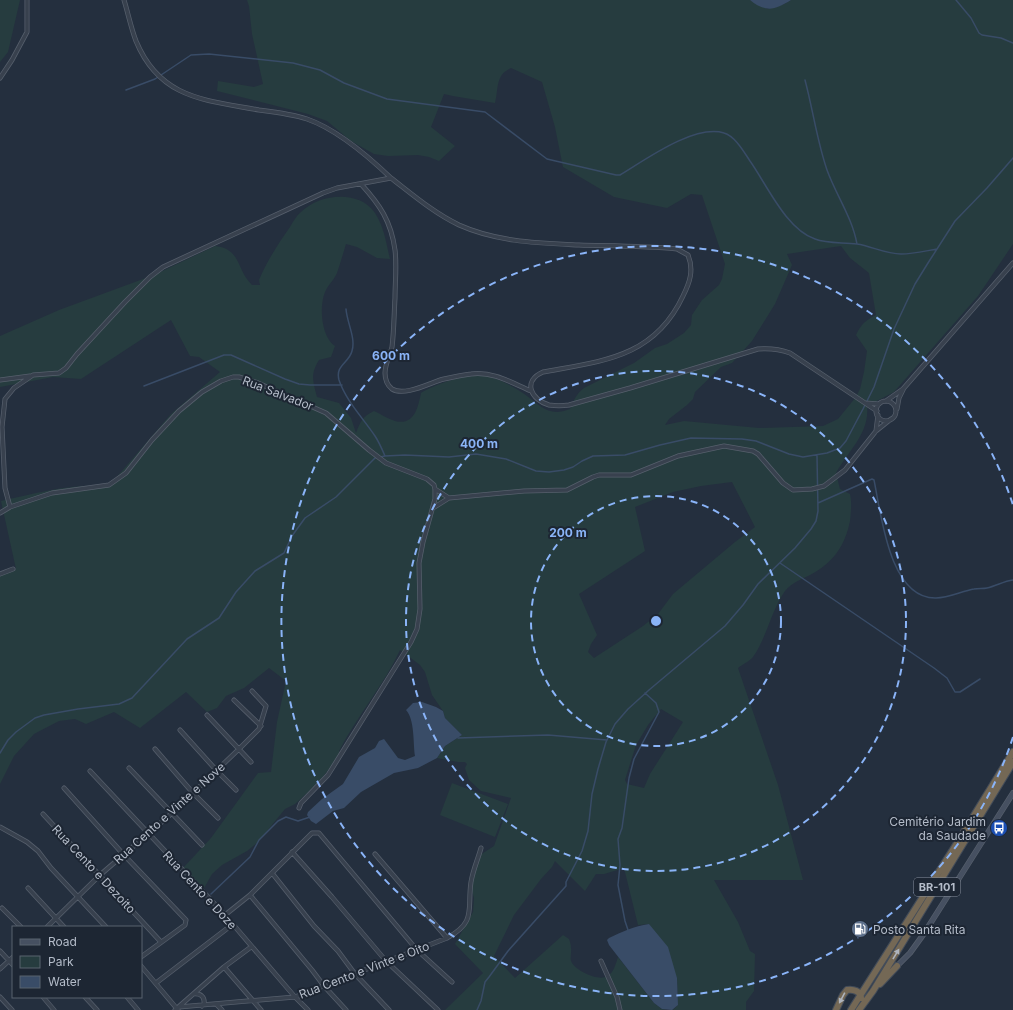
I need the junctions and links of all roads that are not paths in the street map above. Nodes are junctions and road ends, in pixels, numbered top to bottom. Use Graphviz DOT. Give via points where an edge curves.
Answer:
graph roads {
  1 [pos="27,0"];
  2 [pos="124,0"];
  3 [pos="0,78"];
  4 [pos="391,178"];
  5 [pos="362,184"];
  6 [pos="1013,263"];
  7 [pos="33,375"];
  8 [pos="0,380"];
  9 [pos="903,389"];
  10 [pos="532,391"];
  11 [pos="886,401"];
  12 [pos="864,402"];
  13 [pos="879,404"];
  14 [pos="877,413"];
  15 [pos="896,414"];
  16 [pos="891,419"];
  17 [pos="876,432"];
  18 [pos="435,489"];
  19 [pos="449,498"];
  20 [pos="10,507"];
  21 [pos="433,508"];
  22 [pos="1,513"];
  23 [pos="13,569"];
  24 [pos="0,574"];
  25 [pos="252,691"];
  26 [pos="234,700"];
  27 [pos="207,715"];
  28 [pos="261,726"];
  29 [pos="180,730"];
  30 [pos="155,749"];
  31 [pos="239,749"];
  32 [pos="1013,752"];
  33 [pos="251,762"];
  34 [pos="1013,762"];
  35 [pos="129,768"];
  36 [pos="90,771"];
  37 [pos="217,771"];
  38 [pos="64,788"];
  39 [pos="236,790"];
  40 [pos="193,793"];
  41 [pos="1013,793"];
  42 [pos="299,808"];
  43 [pos="43,814"];
  44 [pos="171,814"];
  45 [pos="218,818"];
  46 [pos="0,827"];
  47 [pos="148,834"];
  48 [pos="202,845"];
  49 [pos="481,848"];
  50 [pos="292,852"];
  51 [pos="123,854"];
  52 [pos="375,854"];
  53 [pos="272,873"];
  54 [pos="100,875"];
  55 [pos="28,888"];
  56 [pos="250,895"];
  57 [pos="79,897"];
  58 [pos="2,908"];
  59 [pos="225,915"];
  60 [pos="56,918"];
  61 [pos="233,924"];
  62 [pos="20,926"];
  63 [pos="48,926"];
  64 [pos="63,926"];
  65 [pos="105,926"];
  66 [pos="447,938"];
  67 [pos="161,942"];
  68 [pos="251,947"];
  69 [pos="417,950"];
  70 [pos="0,951"];
  71 [pos="142,956"];
  72 [pos="12,958"];
  73 [pos="9,960"];
  74 [pos="386,961"];
  75 [pos="601,961"];
  76 [pos="12,964"];
  77 [pos="889,965"];
  78 [pos="897,966"];
  79 [pos="142,967"];
  80 [pos="224,967"];
  81 [pos="0,969"];
  82 [pos="355,974"];
  83 [pos="452,982"];
  84 [pos="156,983"];
  85 [pos="324,986"];
  86 [pos="873,991"];
  87 [pos="194,994"];
  88 [pos="861,994"];
  89 [pos="0,997"];
  90 [pos="295,997"];
  91 [pos="43,998"];
  92 [pos="86,998"];
  93 [pos="128,998"];
  94 [pos="253,1002"];
  95 [pos="218,1005"];
  96 [pos="202,1006"];
  97 [pos="177,1009"];
  98 [pos="12,1010"];
  99 [pos="54,1010"];
  100 [pos="97,1010"];
  101 [pos="138,1010"];
  102 [pos="222,1010"];
  103 [pos="261,1010"];
  104 [pos="308,1010"];
  105 [pos="346,1010"];
  106 [pos="389,1010"];
  107 [pos="438,1010"];
  108 [pos="620,1010"];
  109 [pos="836,1010"];
  110 [pos="851,1010"];
  111 [pos="859,1010"];
  1 -- 3 [label="street" via="27,32"];
  2 -- 4 [label="street" via="143,54 170,86 186,94 206,99 298,116 312,121 363,152"];
  4 -- 5 [label="street"];
  4 -- 10 [label="street" via="443,216 460,225 507,240 677,249 688,255 692,268 688,286 673,314 653,337 634,349 606,360 536,375 531,383"];
  5 -- 7 [label="street" via="323,193 163,267 125,302 66,368 59,373"];
  5 -- 10 [label="street" via="385,214 395,249 394,326 392,347 385,371 388,385 393,390 410,391 444,379 481,374 494,376"];
  6 -- 9 [label="street"];
  7 -- 8 [label="street"];
  7 -- 20 [label="street" via="14,388 5,399 2,415 5,488"];
  9 -- 11 [label="street"];
  9 -- 15 [label="street"];
  10 -- 12 [label="street" via="535,397 549,405 568,405 758,349 770,348 790,353"];
  11 -- 13 [label="street"];
  11 -- 15 [label="street" via="893,403"];
  12 -- 13 [label="street"];
  12 -- 14 [label="street"];
  13 -- 14 [label="street"];
  14 -- 16 [label="street" via="883,420"];
  14 -- 17 [label="street"];
  15 -- 16 [label="street"];
  16 -- 17 [label="street"];
  17 -- 19 [label="street" via="845,470 824,486 812,490 793,490 783,483 758,454 727,446 678,456 631,475 600,475 567,490"];
  18 -- 19 [label="street, Rua Salvador"];
  18 -- 20 [label="street, Rua Salvador" via="427,478 392,466 369,450 322,410 264,385 233,377 221,381 188,403 152,440 135,463 109,486 52,493"];
  18 -- 21 [label="street"];
  19 -- 21 [label="street"];
  20 -- 22 [label="street"];
  21 -- 42 [label="street" via="425,533 420,563 420,609 417,629 328,775"];
  23 -- 24 [label="street"];
  25 -- 28 [label="street, Rua Cento e Vinte e Nove" via="266,706"];
  26 -- 28 [label="street"];
  27 -- 31 [label="street"];
  28 -- 31 [label="street, Rua Cento e Vinte e Nove"];
  29 -- 37 [label="street"];
  30 -- 40 [label="street"];
  31 -- 33 [label="street"];
  31 -- 37 [label="street, Rua Cento e Vinte e Nove"];
  32 -- 88 [label="highway, BR-101"];
  77 -- 34 [label="highway, BR-101, one-way"];
  35 -- 44 [label="street"];
  36 -- 47 [label="street, Rua Cento e Doze"];
  37 -- 39 [label="street"];
  37 -- 40 [label="street, Rua Cento e Vinte e Nove"];
  38 -- 51 [label="street"];
  40 -- 44 [label="street, Rua Cento e Vinte e Nove"];
  40 -- 45 [label="street"];
  41 -- 78 [label="street" via="927,929"];
  43 -- 54 [label="street, Rua Cento e Dezoito"];
  44 -- 47 [label="street, Rua Cento e Vinte e Nove"];
  44 -- 48 [label="street"];
  46 -- 57 [label="street" via="38,851"];
  47 -- 51 [label="street, Rua Cento e Vinte e Nove"];
  47 -- 59 [label="street, Rua Cento e Doze"];
  49 -- 66 [label="street, Rua Cento e Vinte e Oito" via="472,880 469,917 460,930"];
  50 -- 53 [label="street"];
  50 -- 69 [label="street" via="312,833 319,834"];
  50 -- 74 [label="street"];
  51 -- 54 [label="street, Rua Cento e Vinte e Nove"];
  51 -- 67 [label="street" via="186,919 185,925"];
  52 -- 66 [label="street"];
  53 -- 56 [label="street"];
  53 -- 82 [label="street"];
  54 -- 57 [label="street, Rua Cento e Vinte e Nove"];
  54 -- 67 [label="street, Rua Cento e Dezoito"];
  55 -- 60 [label="street"];
  56 -- 59 [label="street"];
  56 -- 85 [label="street"];
  57 -- 60 [label="street, Rua Cento e Vinte e Nove"];
  57 -- 65 [label="street"];
  58 -- 62 [label="street"];
  59 -- 61 [label="street, Rua Cento e Doze"];
  60 -- 63 [label="street, Rua Cento e Vinte e Nove"];
  60 -- 64 [label="street"];
  61 -- 68 [label="street, Rua Cento e Doze"];
  61 -- 84 [label="street"];
  66 -- 69 [label="street, Rua Cento e Vinte e Oito"];
  67 -- 71 [label="street"];
  68 -- 80 [label="street"];
  68 -- 90 [label="street, Rua Cento e Doze"];
  69 -- 74 [label="street, Rua Cento e Vinte e Oito"];
  69 -- 83 [label="street"];
  70 -- 73 [label="street"];
  72 -- 73 [label="street"];
  73 -- 76 [label="street"];
  73 -- 81 [label="street"];
  74 -- 82 [label="street, Rua Cento e Vinte e Oito"];
  74 -- 107 [label="street"];
  75 -- 108 [label="street"];
  77 -- 78 [label="highway" via="892,968"];
  77 -- 86 [label="highway, BR-101"];
  78 -- 86 [label="highway"];
  79 -- 84 [label="street"];
  80 -- 87 [label="street"];
  80 -- 94 [label="street"];
  82 -- 85 [label="street, Rua Cento e Vinte e Oito"];
  82 -- 106 [label="street"];
  84 -- 97 [label="street"];
  85 -- 90 [label="street, Rua Cento e Vinte e Oito"];
  85 -- 105 [label="street"];
  86 -- 111 [label="highway, BR-101"];
  87 -- 96 [label="street" via="203,997 205,1002"];
  87 -- 97 [label="street"];
  88 -- 109 [label="highway, one-way" via="847,990"];
  88 -- 110 [label="highway, BR-101"];
  88 -- 111 [label="highway"];
  89 -- 98 [label="street"];
  90 -- 94 [label="street, Rua Cento e Vinte e Oito"];
  90 -- 104 [label="street, Rua Cento e Doze"];
  91 -- 99 [label="street"];
  92 -- 100 [label="street"];
  93 -- 101 [label="street"];
  94 -- 95 [label="street, Rua Cento e Vinte e Oito"];
  94 -- 103 [label="street"];
  95 -- 96 [label="street, Rua Cento e Vinte e Oito"];
  95 -- 102 [label="street"];
  96 -- 97 [label="street, Rua Cento e Vinte e Oito"];
}
